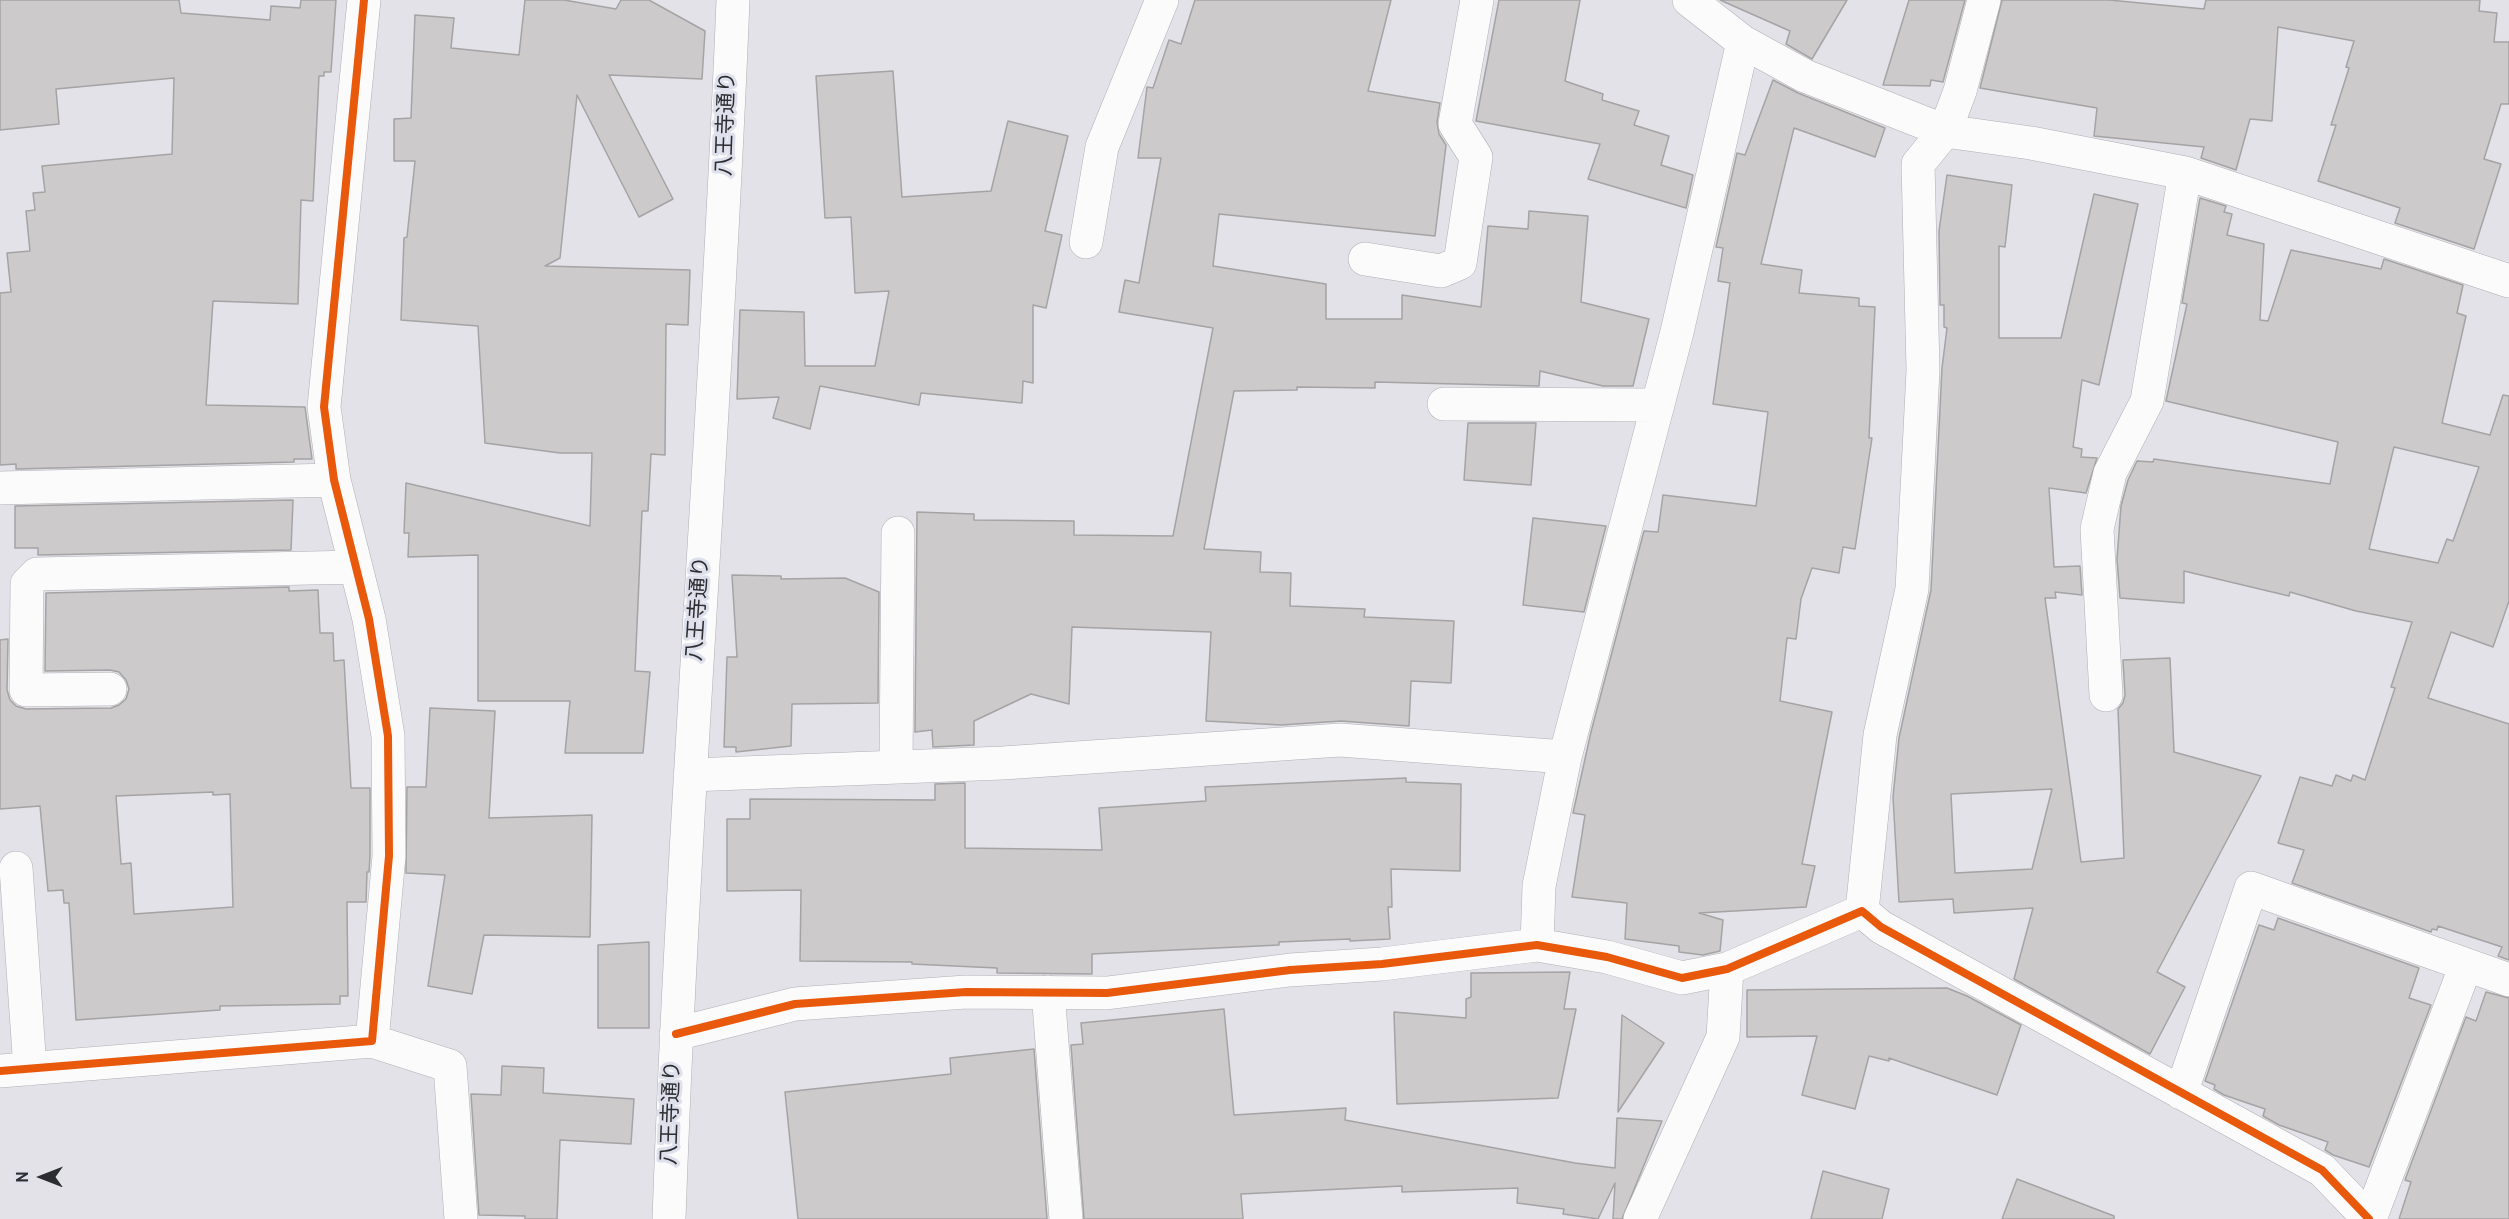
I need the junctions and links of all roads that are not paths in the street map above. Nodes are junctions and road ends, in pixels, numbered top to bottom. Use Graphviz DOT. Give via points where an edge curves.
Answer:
graph roads {
  1 [pos="364,0"];
  2 [pos="733,0"];
  3 [pos="1162,0"];
  4 [pos="1477,0"];
  5 [pos="1689,0"];
  6 [pos="1984,0"];
  7 [pos="1743,42"];
  8 [pos="1946,131"];
  9 [pos="2185,173"];
  10 [pos="1086,242"];
  11 [pos="1365,259"];
  12 [pos="2509,281"];
  13 [pos="1444,404"];
  14 [pos="1658,405"];
  15 [pos="334,480"];
  16 [pos="0,488"];
  17 [pos="898,533"];
  18 [pos="356,567"];
  19 [pos="110,689"];
  20 [pos="2106,694"];
  21 [pos="1565,757"];
  22 [pos="896,767"];
  23 [pos="690,776"];
  24 [pos="16,868"];
  25 [pos="1862,911"];
  26 [pos="1537,945"];
  27 [pos="2466,965"];
  28 [pos="1727,969"];
  29 [pos="2509,981"];
  30 [pos="1048,992"];
  31 [pos="675,1034"];
  32 [pos="372,1041"];
  33 [pos="15,1070"];
  34 [pos="2181,1093"];
  35 [pos="461,1219"];
  36 [pos="669,1219"];
  37 [pos="1066,1219"];
  38 [pos="1640,1219"];
  39 [pos="2370,1219"];
  1 -- 15 [label="street" via="324,407"];
  2 -- 23 [label="street, 八王寺通り" via="724,223"];
  3 -- 10 [label="street" via="1102,147"];
  4 -- 11 [label="street" via="1455,124 1476,157 1460,263 1442,271"];
  5 -- 7 [label="street"];
  6 -- 8 [label="street"];
  7 -- 8 [label="street" via="1805,76"];
  7 -- 14 [label="street"];
  8 -- 9 [label="street"];
  8 -- 25 [label="street" via="1918,164 1923,370 1912,589 1880,735"];
  9 -- 12 [label="street"];
  9 -- 20 [label="street" via="2147,401 2110,473 2097,529"];
  13 -- 14 [label="street"];
  14 -- 21 [label="street"];
  15 -- 16 [label="street"];
  15 -- 18 [label="street"];
  17 -- 22 [label="street"];
  18 -- 19 [label="street" via="37,574 27,584 26,690"];
  18 -- 32 [label="street" via="369,619 388,736 389,856"];
  21 -- 22 [label="street" via="1340,740 1133,756"];
  21 -- 26 [label="street" via="1539,886"];
  22 -- 23 [label="street"];
  23 -- 31 [label="street, 八王寺通り"];
  24 -- 33 [label="street"];
  25 -- 28 [label="street"];
  25 -- 34 [label="street" via="1881,927"];
  26 -- 28 [label="street" via="1607,957 1682,978"];
  26 -- 30 [label="street" via="1107,993"];
  27 -- 29 [label="street"];
  27 -- 34 [label="street" via="2251,888"];
  27 -- 39 [label="street"];
  28 -- 38 [label="street" via="1723,1038"];
  30 -- 31 [label="street" via="966,992 795,1004"];
  30 -- 37 [label="street"];
  31 -- 36 [label="street, 八王寺通り"];
  32 -- 33 [label="street"];
  32 -- 35 [label="street" via="450,1066"];
  34 -- 39 [label="street" via="2322,1170"];
}
